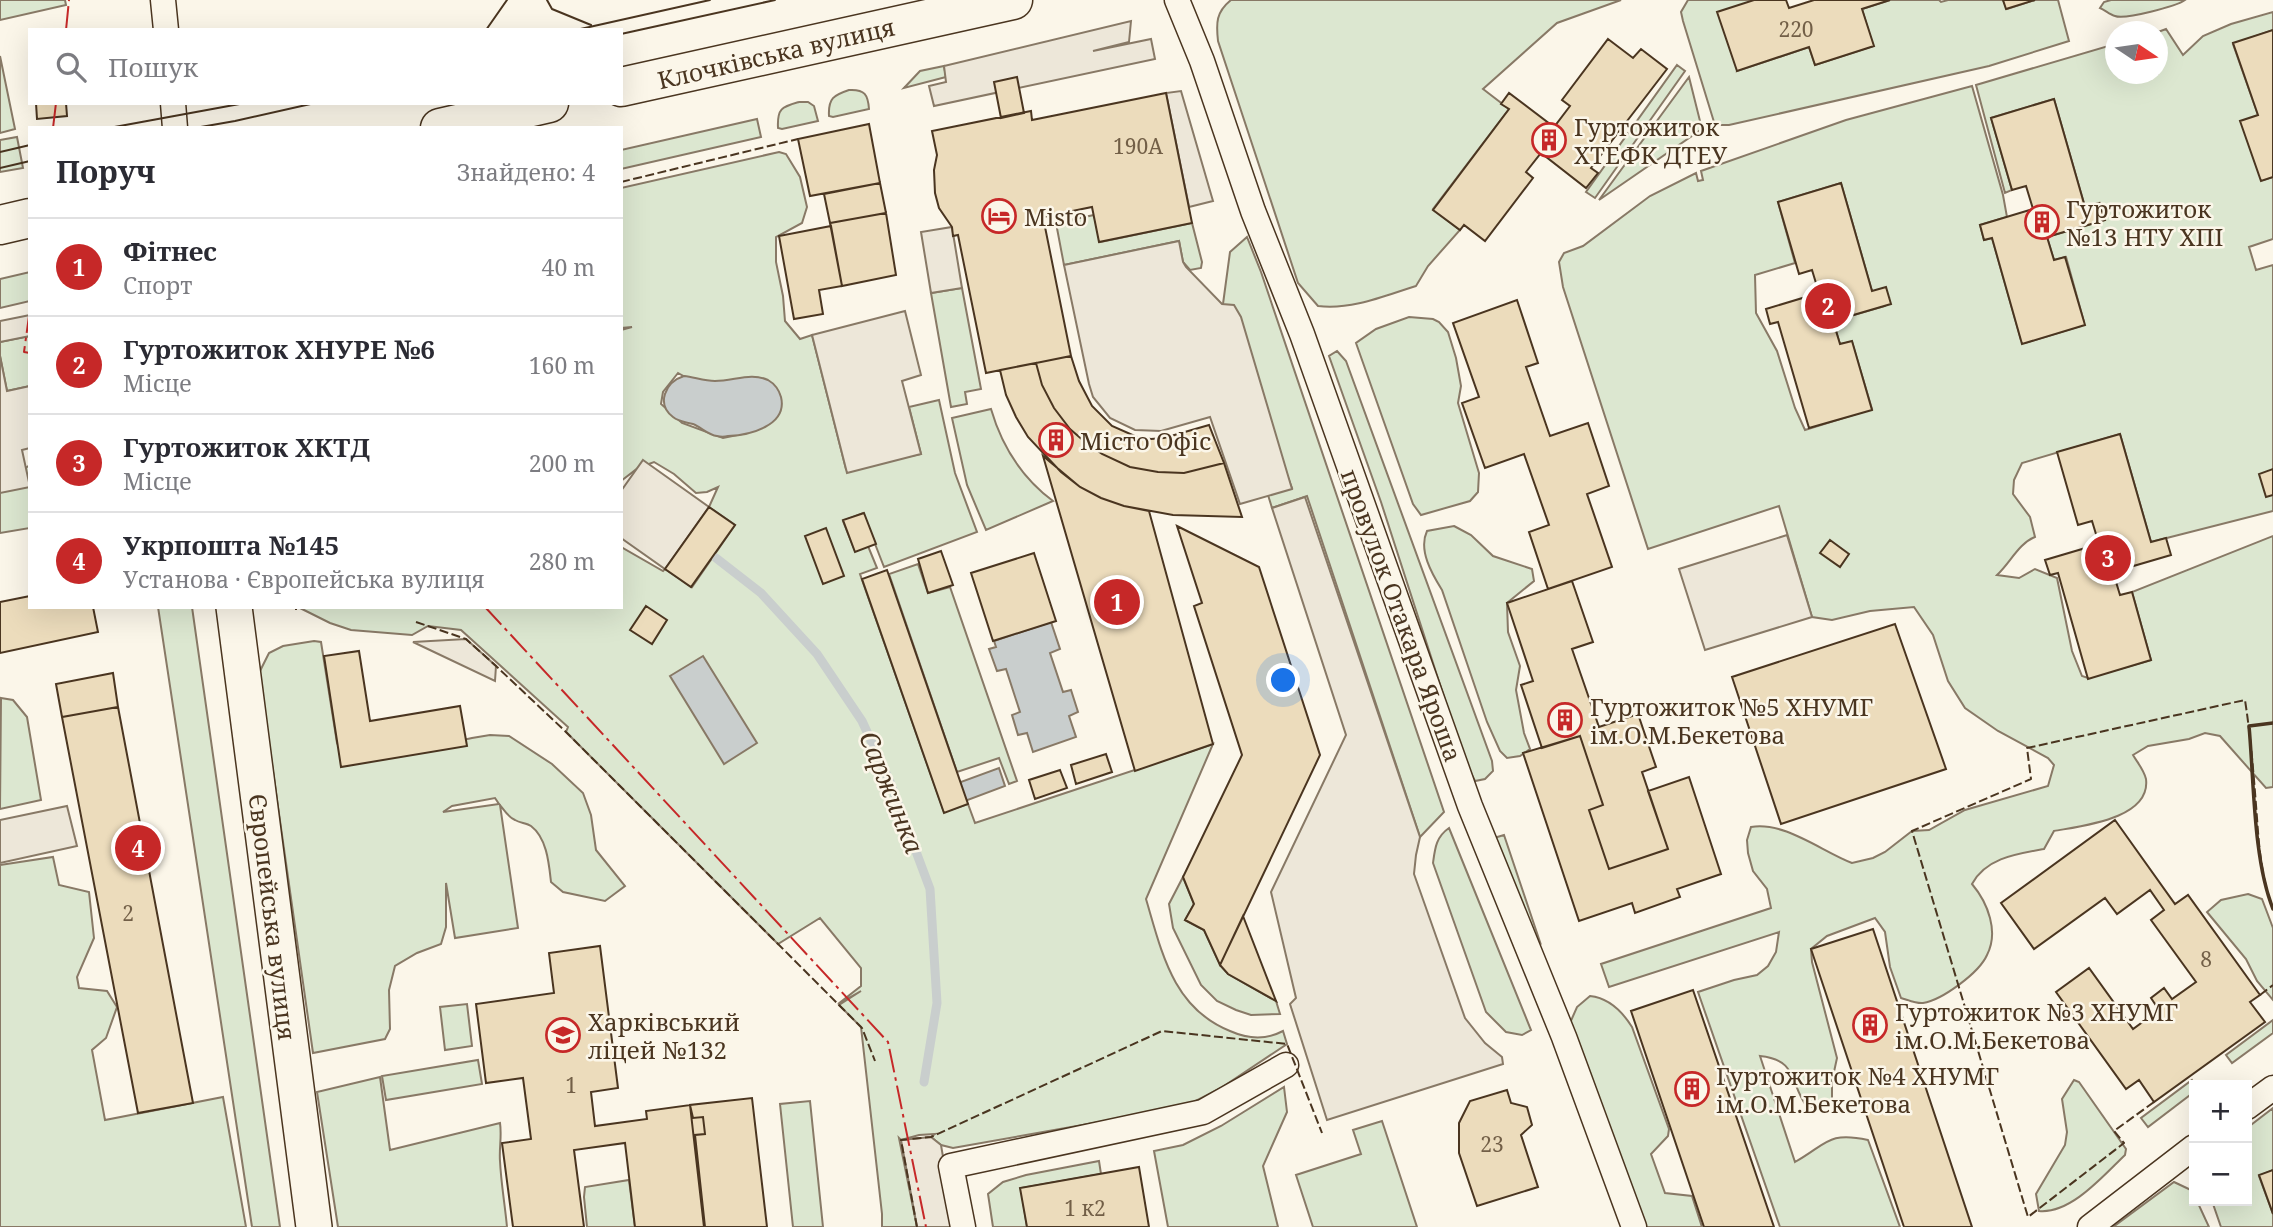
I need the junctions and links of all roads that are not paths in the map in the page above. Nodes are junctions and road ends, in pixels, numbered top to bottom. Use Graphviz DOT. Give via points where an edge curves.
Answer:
graph roads {
  1 [pos="163,0"];
  2 [pos="1013,0"];
  3 [pos="1177,0"];
  4 [pos="166,28"];
  5 [pos="623,87"];
  6 [pos="173,105"];
  7 [pos="540,105"];
  8 [pos="174,126"];
  9 [pos="449,126"];
  10 [pos="28,218"];
  11 [pos="0,225"];
  12 [pos="234,609"];
  13 [pos="1286,1065"];
  14 [pos="2273,1088"];
  15 [pos="2252,1103"];
  16 [pos="2189,1151"];
  17 [pos="314,1227"];
  18 [pos="962,1227"];
  19 [pos="1634,1227"];
  20 [pos="2090,1227"];
  1 -- 4 [label="street"];
  2 -- 5 [label="main road, Клочківська вулиця"];
  3 -- 19 [label="street, провулок Отакара Яроша" via="1252,211 1302,334 1469,806 1564,1037"];
  6 -- 8 [label="street"];
  7 -- 9 [label="main road"];
  10 -- 11 [label="main road"];
  12 -- 17 [label="main road, Європейська вулиця"];
  13 -- 18 [label="street" via="1203,1112 951,1166"];
  14 -- 15 [label="street"];
  16 -- 20 [label="street"];
}
